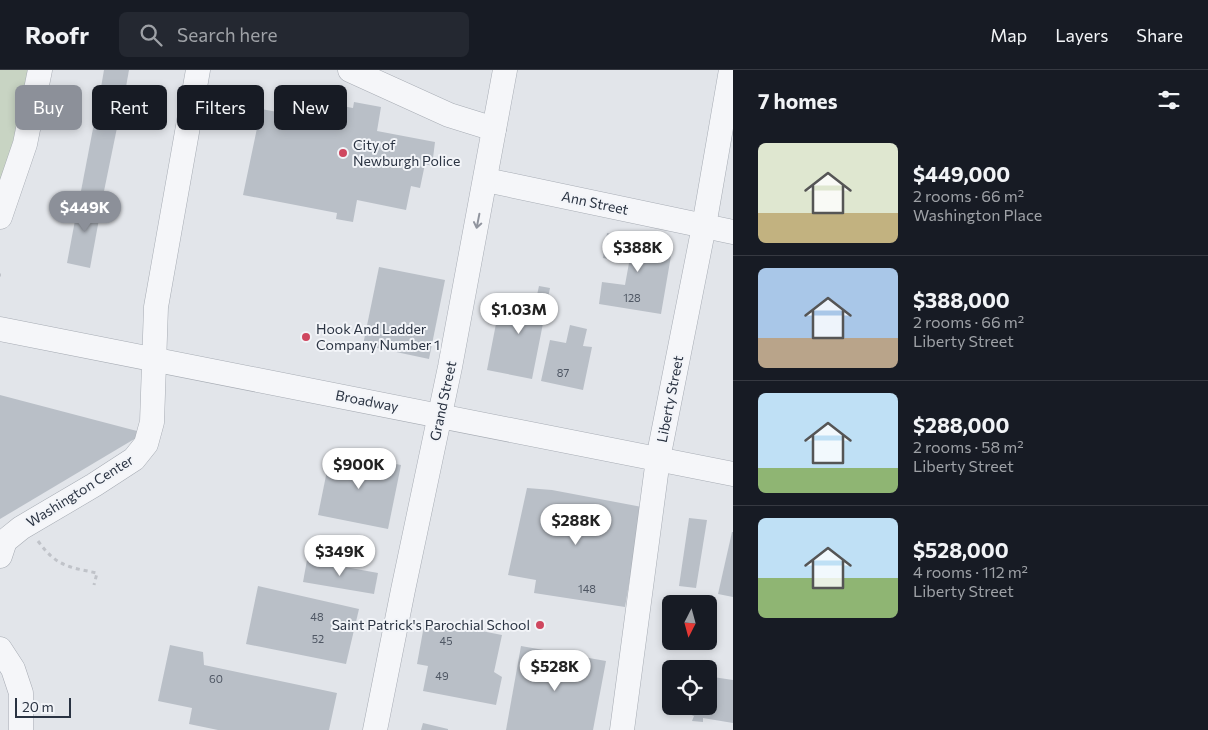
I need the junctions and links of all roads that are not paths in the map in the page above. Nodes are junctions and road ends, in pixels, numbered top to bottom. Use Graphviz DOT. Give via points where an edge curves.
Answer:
graph roads {
  1 [pos="40,70"];
  2 [pos="198,70"];
  3 [pos="350,70"];
  4 [pos="505,70"];
  5 [pos="731,70"];
  6 [pos="494,129"];
  7 [pos="486,180"];
  8 [pos="0,217"];
  9 [pos="704,226"];
  10 [pos="733,232"];
  11 [pos="0,329"];
  12 [pos="154,360"];
  13 [pos="440,415"];
  14 [pos="658,459"];
  15 [pos="733,474"];
  16 [pos="0,556"];
  17 [pos="0,649"];
  18 [pos="21,730"];
  19 [pos="375,730"];
  20 [pos="622,730"];
  1 -- 8 [label="street" via="25,144"];
  2 -- 12 [label="street, Washington Center" via="156,307"];
  3 -- 6 [label="street" via="449,114"];
  4 -- 6 [label="street, Grand Street"];
  5 -- 9 [label="street, Liberty Street"];
  6 -- 7 [label="street, Grand Street"];
  7 -- 9 [label="street, Ann Street"];
  7 -- 13 [label="street, Grand Street, one-way"];
  9 -- 10 [label="street, Ann Street"];
  9 -- 14 [label="street, Liberty Street"];
  11 -- 12 [label="street, Broadway"];
  12 -- 13 [label="street, Broadway"];
  12 -- 16 [label="street, Washington Center" via="152,422 146,444 134,459 27,524 5,541"];
  13 -- 14 [label="street, Broadway"];
  13 -- 19 [label="street, Grand Street"];
  14 -- 15 [label="street, Broadway"];
  14 -- 20 [label="street, Liberty Street"];
  17 -- 18 [label="street" via="13,669 21,693"];
}
